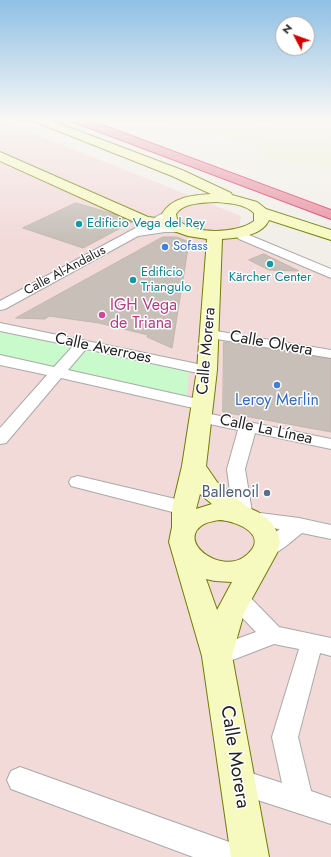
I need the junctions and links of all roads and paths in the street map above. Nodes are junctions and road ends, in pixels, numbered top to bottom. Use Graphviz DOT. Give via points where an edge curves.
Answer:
graph roads {
  1 [pos="7,159"];
  2 [pos="24,159"];
  3 [pos="128,159"];
  4 [pos="139,159"];
  5 [pos="182,159"];
  6 [pos="207,159"];
  7 [pos="232,199"];
  8 [pos="331,204"];
  9 [pos="261,212"];
  10 [pos="331,215"];
  11 [pos="179,216"];
  12 [pos="152,222"];
  13 [pos="311,227"];
  14 [pos="249,230"];
  15 [pos="215,235"];
  16 [pos="331,235"];
  17 [pos="130,236"];
  18 [pos="331,274"];
  19 [pos="0,306"];
  20 [pos="0,327"];
  21 [pos="210,334"];
  22 [pos="82,345"];
  23 [pos="331,354"];
  24 [pos="0,360"];
  25 [pos="207,370"];
  26 [pos="59,372"];
  27 [pos="202,411"];
  28 [pos="248,426"];
  29 [pos="0,439"];
  30 [pos="331,444"];
  31 [pos="194,466"];
  32 [pos="78,482"];
  33 [pos="244,515"];
  34 [pos="299,524"];
  35 [pos="184,528"];
  36 [pos="331,532"];
  37 [pos="264,552"];
  38 [pos="237,598"];
  39 [pos="273,635"];
  40 [pos="322,644"];
  41 [pos="217,656"];
  42 [pos="20,780"];
  43 [pos="239,782"];
  44 [pos="299,800"];
  45 [pos="331,811"];
  46 [pos="232,857"];
  47 [pos="250,857"];
  1 -- 12 [label="street" via="144,221"];
  2 -- 11 [label="street" via="103,195 133,206"];
  3 -- 11 [label="street" via="176,175 192,186 192,197"];
  4 -- 7 [label="street"];
  5 -- 10 [label="highway"];
  6 -- 8 [label="highway"];
  7 -- 9 [label="street" via="247,203"];
  7 -- 11 [label="street" via="208,198"];
  9 -- 13 [label="street"];
  9 -- 14 [label="street" via="261,222"];
  11 -- 12 [label="street"];
  11 -- 15 [label="street"];
  11 -- 17 [label="street, Calle Al-Andalus" via="165,229"];
  12 -- 17 [label="street, Calle Al-Andalus"];
  13 -- 14 [label="street" via="282,225"];
  13 -- 16 [label="street"];
  14 -- 15 [label="street"];
  14 -- 18 [label="street" via="243,237"];
  15 -- 21 [label="street, Calle Morera"];
  17 -- 19 [label="street, Calle Al-Andalus"];
  20 -- 22 [label="street, Calle Averroes"];
  21 -- 23 [label="street, Calle Olvera"];
  21 -- 25 [label="street, Calle Morera"];
  22 -- 25 [label="street, Calle Averroes"];
  22 -- 26 [label="street"];
  24 -- 26 [label="street, Calle Averroes"];
  25 -- 27 [label="street, Calle Morera"];
  26 -- 27 [label="street, Calle Averroes"];
  26 -- 29 [label="street"];
  27 -- 28 [label="street, Calle La Línea"];
  27 -- 31 [label="street, Calle Morera"];
  28 -- 30 [label="street, Calle La Línea"];
  28 -- 33 [label="street" via="236,469"];
  31 -- 33 [label="street" via="208,488"];
  31 -- 35 [label="street, Calle Morera"];
  32 -- 35 [label="street"];
  33 -- 34 [label="street"];
  33 -- 35 [label="street" via="228,511 208,513 191,521"];
  33 -- 37 [label="street" via="259,526 266,536"];
  34 -- 36 [label="street"];
  34 -- 37 [label="street"];
  35 -- 37 [label="street" via="187,555 194,562 215,570 239,570 258,561"];
  35 -- 41 [label="street, Calle Morera"];
  37 -- 38 [label="street, Calle Morera"];
  38 -- 39 [label="street"];
  38 -- 41 [label="street, Calle Morera" via="230,612"];
  39 -- 40 [label="street"];
  39 -- 41 [label="street"];
  40 -- 44 [label="street" via="285,737"];
  41 -- 43 [label="street, Calle Morera"];
  42 -- 46 [label="street"];
  43 -- 44 [label="street"];
  43 -- 47 [label="street, Calle Morera"];
  44 -- 45 [label="street"];
}
